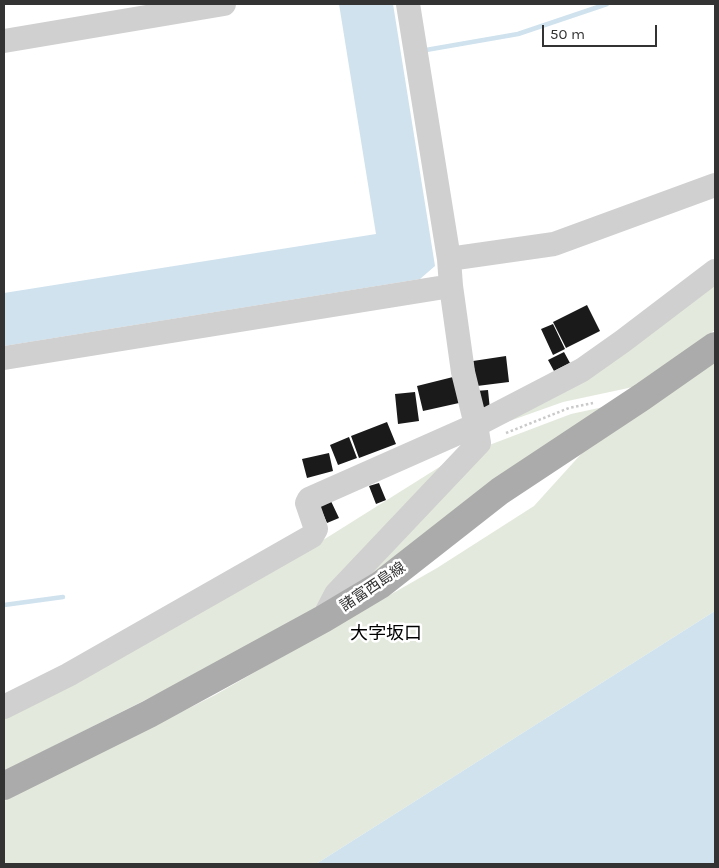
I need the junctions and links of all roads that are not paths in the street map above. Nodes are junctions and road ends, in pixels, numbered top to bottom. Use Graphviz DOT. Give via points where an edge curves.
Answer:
graph roads {
  1 [pos="224,4"];
  2 [pos="408,4"];
  3 [pos="4,41"];
  4 [pos="715,185"];
  5 [pos="449,259"];
  6 [pos="715,271"];
  7 [pos="451,286"];
  8 [pos="715,346"];
  9 [pos="4,358"];
  10 [pos="478,434"];
  11 [pos="323,619"];
  12 [pos="4,707"];
  13 [pos="4,786"];
  1 -- 3 [label="street"];
  2 -- 5 [label="street"];
  4 -- 5 [label="street" via="554,244"];
  5 -- 7 [label="street"];
  6 -- 10 [label="street" via="582,370"];
  7 -- 9 [label="street"];
  7 -- 10 [label="street" via="463,372"];
  8 -- 11 [label="main road, 諸富西島線" via="500,491 380,586"];
  10 -- 11 [label="street" via="336,594"];
  10 -- 12 [label="street" via="309,499 307,503 316,529 312,536 68,675"];
  11 -- 13 [label="main road, 諸富西島線" via="148,714"];
}
